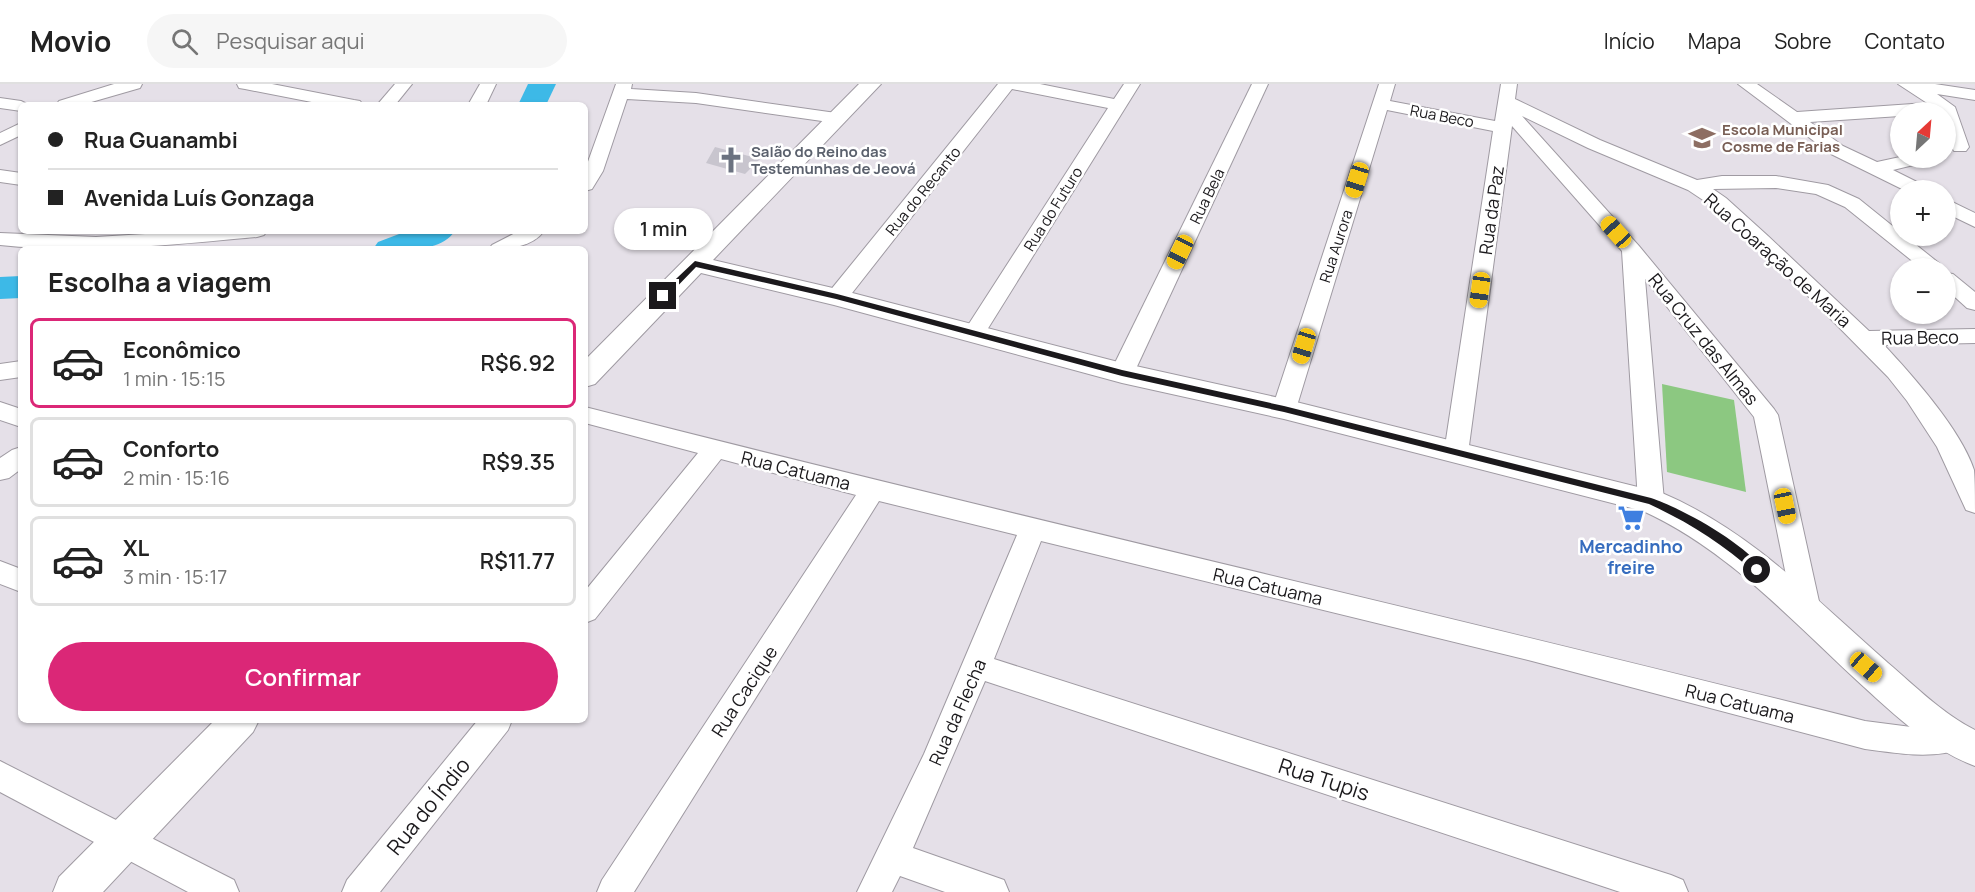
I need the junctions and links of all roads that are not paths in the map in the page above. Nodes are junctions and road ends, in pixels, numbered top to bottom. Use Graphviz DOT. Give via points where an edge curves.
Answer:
graph roads {
  1 [pos="134,84"];
  2 [pos="245,84"];
  3 [pos="404,84"];
  4 [pos="488,84"];
  5 [pos="871,84"];
  6 [pos="1007,84"];
  7 [pos="1014,84"];
  8 [pos="1132,84"];
  9 [pos="1260,84"];
  10 [pos="1387,84"];
  11 [pos="1746,84"];
  12 [pos="1906,84"];
  13 [pos="623,89"];
  14 [pos="1975,95"];
  15 [pos="73,102"];
  16 [pos="338,102"];
  17 [pos="389,102"];
  18 [pos="479,102"];
  19 [pos="1938,102"];
  20 [pos="0,103"];
  21 [pos="1381,104"];
  22 [pos="1119,105"];
  23 [pos="18,106"];
  24 [pos="1506,106"];
  25 [pos="1890,111"];
  26 [pos="836,118"];
  27 [pos="1793,118"];
  28 [pos="18,130"];
  29 [pos="0,140"];
  30 [pos="1890,165"];
  31 [pos="1875,168"];
  32 [pos="0,176"];
  33 [pos="18,179"];
  34 [pos="588,180"];
  35 [pos="1898,180"];
  36 [pos="1695,186"];
  37 [pos="1956,210"];
  38 [pos="1975,220"];
  39 [pos="226,234"];
  40 [pos="528,234"];
  41 [pos="0,239"];
  42 [pos="505,246"];
  43 [pos="1632,250"];
  44 [pos="1921,258"];
  45 [pos="695,264"];
  46 [pos="1956,287"];
  47 [pos="837,297"];
  48 [pos="1975,303"];
  49 [pos="974,333"];
  50 [pos="1975,336"];
  51 [pos="1865,338"];
  52 [pos="18,369"];
  53 [pos="0,372"];
  54 [pos="1122,373"];
  55 [pos="588,374"];
  56 [pos="1284,409"];
  57 [pos="0,410"];
  58 [pos="588,416"];
  59 [pos="18,418"];
  60 [pos="716,449"];
  61 [pos="1456,453"];
  62 [pos="18,458"];
  63 [pos="0,471"];
  64 [pos="873,490"];
  65 [pos="1651,501"];
  66 [pos="1975,503"];
  67 [pos="1032,530"];
  68 [pos="0,572"];
  69 [pos="18,580"];
  70 [pos="588,607"];
  71 [pos="1808,615"];
  72 [pos="977,666"];
  73 [pos="237,723"];
  74 [pos="495,723"];
  75 [pos="1964,744"];
  76 [pos="0,776"];
  77 [pos="124,841"];
  78 [pos="893,857"];
  79 [pos="74,892"];
  80 [pos="222,892"];
  81 [pos="359,892"];
  82 [pos="614,892"];
  83 [pos="874,892"];
  84 [pos="992,892"];
  85 [pos="1671,892"];
  1 -- 15 [label="street"];
  2 -- 16 [label="street"];
  3 -- 17 [label="street"];
  4 -- 18 [label="street"];
  5 -- 26 [label="street"];
  6 -- 47 [label="street, Rua do Recanto"];
  7 -- 22 [label="street"];
  8 -- 22 [label="street, Rua do Futuro"];
  9 -- 54 [label="street, Rua Bela"];
  10 -- 21 [label="street, Rua Aurora"];
  11 -- 27 [label="street"];
  12 -- 14 [label="street"];
  12 -- 19 [label="street"];
  13 -- 26 [label="street"];
  13 -- 34 [label="street"];
  20 -- 23 [label="street"];
  21 -- 24 [label="street, Rua Beco"];
  21 -- 56 [label="street, Rua Aurora"];
  22 -- 49 [label="street, Rua do Futuro"];
  24 -- 36 [label="street, Rua Coaração de Maria"];
  24 -- 43 [label="street, Rua Cruz das Almas"];
  24 -- 61 [label="street, Rua da Paz"];
  25 -- 27 [label="street"];
  26 -- 45 [label="street"];
  27 -- 31 [label="street" via="1838,150"];
  28 -- 29 [label="street"];
  30 -- 31 [label="street"];
  31 -- 35 [label="street"];
  32 -- 33 [label="street"];
  36 -- 44 [label="street" via="1776,182 1821,189 1852,203"];
  36 -- 51 [label="street, Rua Coaração de Maria" via="1727,209"];
  37 -- 38 [label="street"];
  39 -- 41 [label="street" via="93,243"];
  40 -- 42 [label="street"];
  43 -- 65 [label="street"];
  43 -- 71 [label="street, Rua Cruz das Almas" via="1766,415"];
  45 -- 47 [label="street"];
  45 -- 55 [label="street"];
  46 -- 48 [label="street"];
  47 -- 49 [label="street"];
  49 -- 54 [label="street"];
  50 -- 51 [label="street, Rua Beco"];
  51 -- 66 [label="street, Rua Coaração de Maria" via="1906,381 1936,421 1956,456"];
  52 -- 53 [label="street"];
  54 -- 56 [label="street"];
  56 -- 61 [label="street"];
  57 -- 59 [label="street"];
  58 -- 60 [label="street, Rua Catuama"];
  60 -- 64 [label="street, Rua Catuama"];
  60 -- 70 [label="street"];
  61 -- 65 [label="street"];
  62 -- 63 [label="street"];
  64 -- 67 [label="street, Rua Catuama"];
  64 -- 82 [label="street, Rua Cacique"];
  65 -- 71 [label="street" via="1733,547"];
  67 -- 72 [label="street, Rua da Flecha"];
  67 -- 75 [label="street, Rua Catuama" via="1532,649 1865,735"];
  68 -- 69 [label="street"];
  71 -- 75 [label="street" via="1909,704"];
  72 -- 78 [label="street, Rua da Flecha"];
  72 -- 85 [label="street, Rua Tupis"];
  73 -- 77 [label="street"];
  74 -- 81 [label="street, Rua do Índio"];
  76 -- 77 [label="street"];
  77 -- 79 [label="street"];
  77 -- 80 [label="street"];
  78 -- 83 [label="street, Rua da Flecha"];
  78 -- 84 [label="street"];
}
